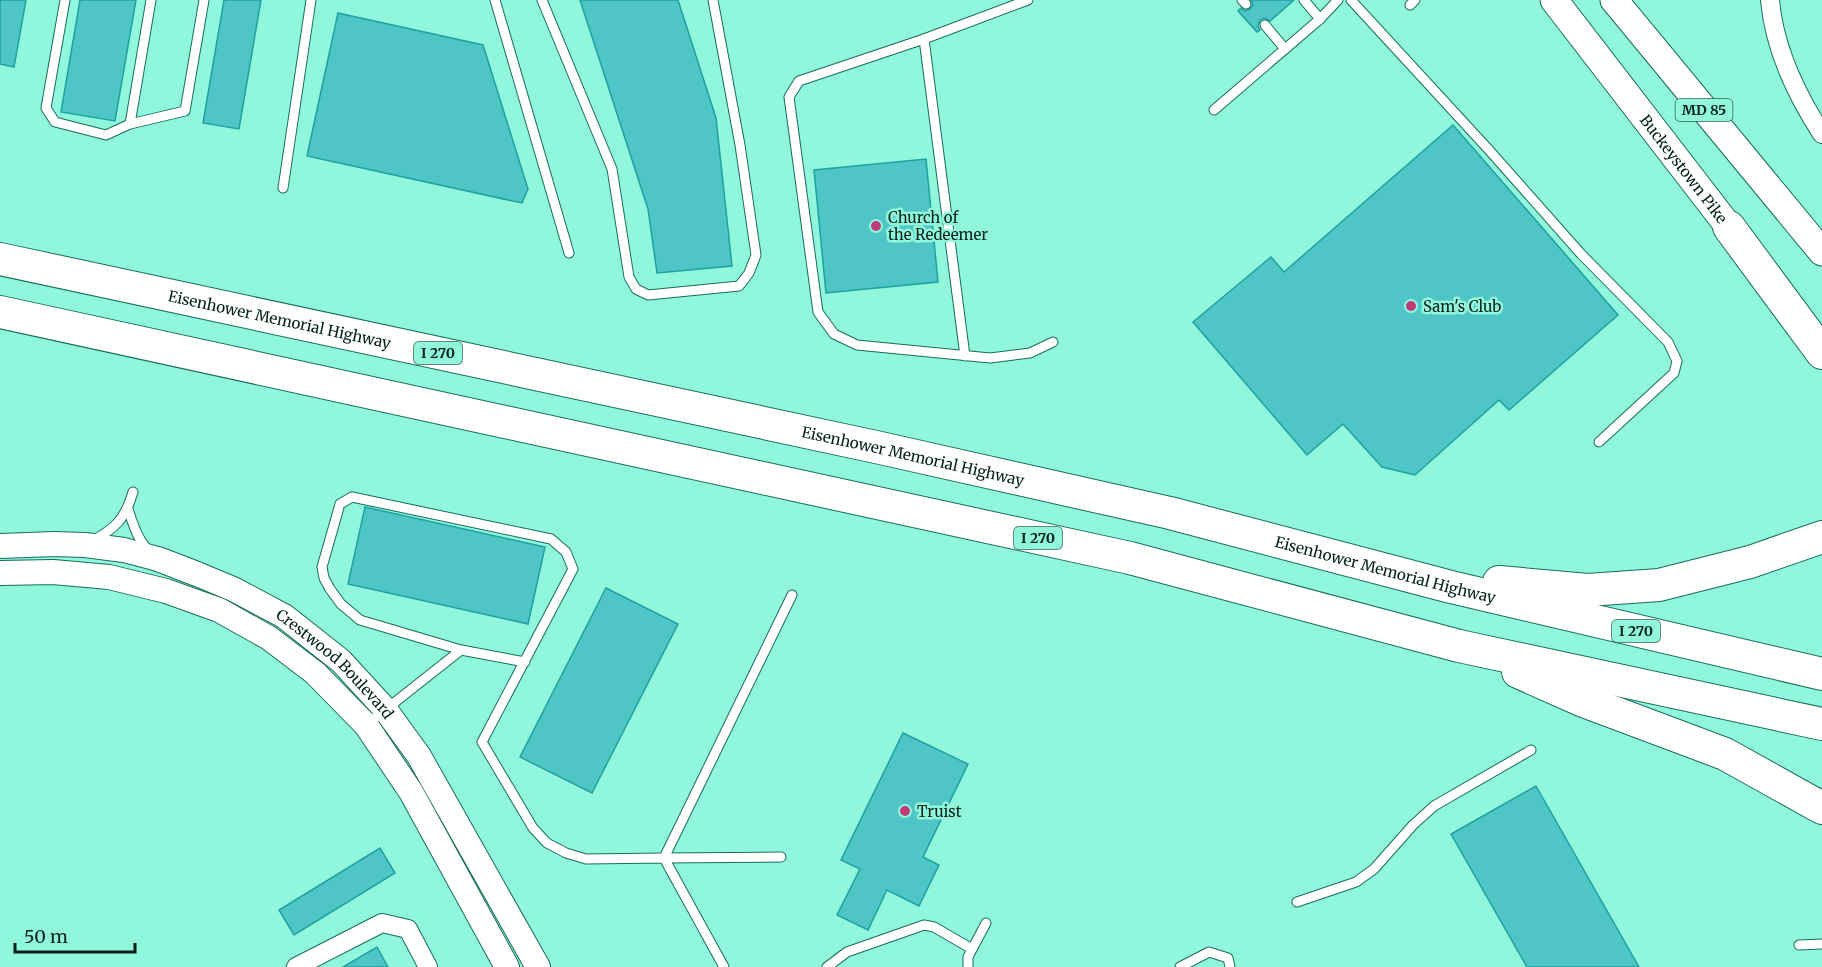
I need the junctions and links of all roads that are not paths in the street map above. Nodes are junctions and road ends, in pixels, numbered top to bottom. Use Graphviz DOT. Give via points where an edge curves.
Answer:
graph roads {
  1 [pos="64,0"];
  2 [pos="151,0"];
  3 [pos="204,0"];
  4 [pos="311,0"];
  5 [pos="495,0"];
  6 [pos="542,0"];
  7 [pos="713,0"];
  8 [pos="1028,0"];
  9 [pos="1304,0"];
  10 [pos="1338,0"];
  11 [pos="1351,0"];
  12 [pos="1554,0"];
  13 [pos="1614,0"];
  14 [pos="1770,0"];
  15 [pos="1320,19"];
  16 [pos="1265,25"];
  17 [pos="924,39"];
  18 [pos="1285,48"];
  19 [pos="1214,110"];
  20 [pos="130,124"];
  21 [pos="1822,134"];
  22 [pos="283,188"];
  23 [pos="1728,227"];
  24 [pos="1822,252"];
  25 [pos="569,253"];
  26 [pos="0,259"];
  27 [pos="0,312"];
  28 [pos="1822,328"];
  29 [pos="1053,342"];
  30 [pos="1822,353"];
  31 [pos="965,356"];
  32 [pos="1599,442"];
  33 [pos="133,492"];
  34 [pos="128,509"];
  35 [pos="1821,537"];
  36 [pos="85,545"];
  37 [pos="0,546"];
  38 [pos="158,559"];
  39 [pos="0,573"];
  40 [pos="1451,587"];
  41 [pos="792,596"];
  42 [pos="1460,646"];
  43 [pos="461,650"];
  44 [pos="525,662"];
  45 [pos="1822,674"];
  46 [pos="385,709"];
  47 [pos="1822,724"];
  48 [pos="366,725"];
  49 [pos="1531,750"];
  50 [pos="1822,808"];
  51 [pos="781,857"];
  52 [pos="664,858"];
  53 [pos="1297,902"];
  54 [pos="986,923"];
  55 [pos="1822,944"];
  56 [pos="1799,945"];
  57 [pos="972,949"];
  58 [pos="296,967"];
  59 [pos="428,967"];
  60 [pos="507,967"];
  61 [pos="538,967"];
  62 [pos="724,967"];
  63 [pos="827,967"];
  64 [pos="968,967"];
  65 [pos="1180,967"];
  66 [pos="1230,967"];
  1 -- 20 [label="lane" via="46,108 55,122 106,135"];
  2 -- 20 [label="lane"];
  3 -- 20 [label="lane" via="185,111"];
  4 -- 22 [label="lane"];
  5 -- 25 [label="lane"];
  6 -- 7 [label="lane" via="612,169 628,277 636,289 648,295 739,286 756,255"];
  8 -- 17 [label="lane"];
  9 -- 15 [label="lane"];
  10 -- 15 [label="lane"];
  11 -- 32 [label="lane" via="1581,254 1668,342 1677,361 1674,373"];
  12 -- 23 [label="main road, Buckeystown Pike"];
  13 -- 24 [label="main road, MD 85"];
  14 -- 21 [label="street" via="1790,75"];
  15 -- 18 [label="lane"];
  16 -- 18 [label="lane"];
  17 -- 31 [label="lane"];
  17 -- 31 [label="lane" via="798,81 789,97 819,312 834,334 857,345"];
  18 -- 19 [label="lane"];
  23 -- 28 [label="main road, Buckeystown Pike"];
  23 -- 30 [label="highway"];
  26 -- 40 [label="highway, Eisenhower Memorial Highway / I 270" via="967,467 1170,513"];
  27 -- 42 [label="highway, I 270" via="1130,558"];
  29 -- 31 [label="lane" via="1030,353 990,358"];
  33 -- 34 [label="lane"];
  34 -- 36 [label="lane" via="117,525"];
  34 -- 38 [label="lane" via="134,529"];
  35 -- 40 [label="highway" via="1750,562 1659,585 1588,590 1497,582"];
  36 -- 37 [label="main road, Crestwood Boulevard"];
  36 -- 38 [label="main road, Crestwood Boulevard"];
  38 -- 46 [label="main road, Crestwood Boulevard" via="233,589 284,616 341,661"];
  39 -- 48 [label="main road, Crestwood Boulevard" via="109,577 219,610 269,638 315,674"];
  40 -- 45 [label="highway, Eisenhower Memorial Highway / I 270"];
  41 -- 52 [label="lane"];
  42 -- 47 [label="highway, I 270"];
  42 -- 50 [label="highway" via="1581,700 1725,754"];
  43 -- 44 [label="lane"];
  43 -- 44 [label="lane" via="360,620 341,604 324,578 322,567 340,504 352,497 551,539 566,552 573,569"];
  43 -- 46 [label="lane"];
  44 -- 52 [label="lane" via="482,741 533,828 547,843 586,859"];
  46 -- 48 [label="lane"];
  46 -- 61 [label="main road, Crestwood Boulevard" via="420,756"];
  48 -- 60 [label="main road, Crestwood Boulevard" via="411,792"];
  49 -- 53 [label="lane" via="1434,806 1374,869 1356,882"];
  51 -- 52 [label="lane"];
  52 -- 62 [label="lane"];
  54 -- 57 [label="lane"];
  55 -- 56 [label="lane"];
  57 -- 63 [label="lane" via="924,925 848,952"];
  57 -- 64 [label="lane"];
  58 -- 59 [label="street" via="382,923 408,929"];
  65 -- 66 [label="lane" via="1209,952 1228,958"];
}
